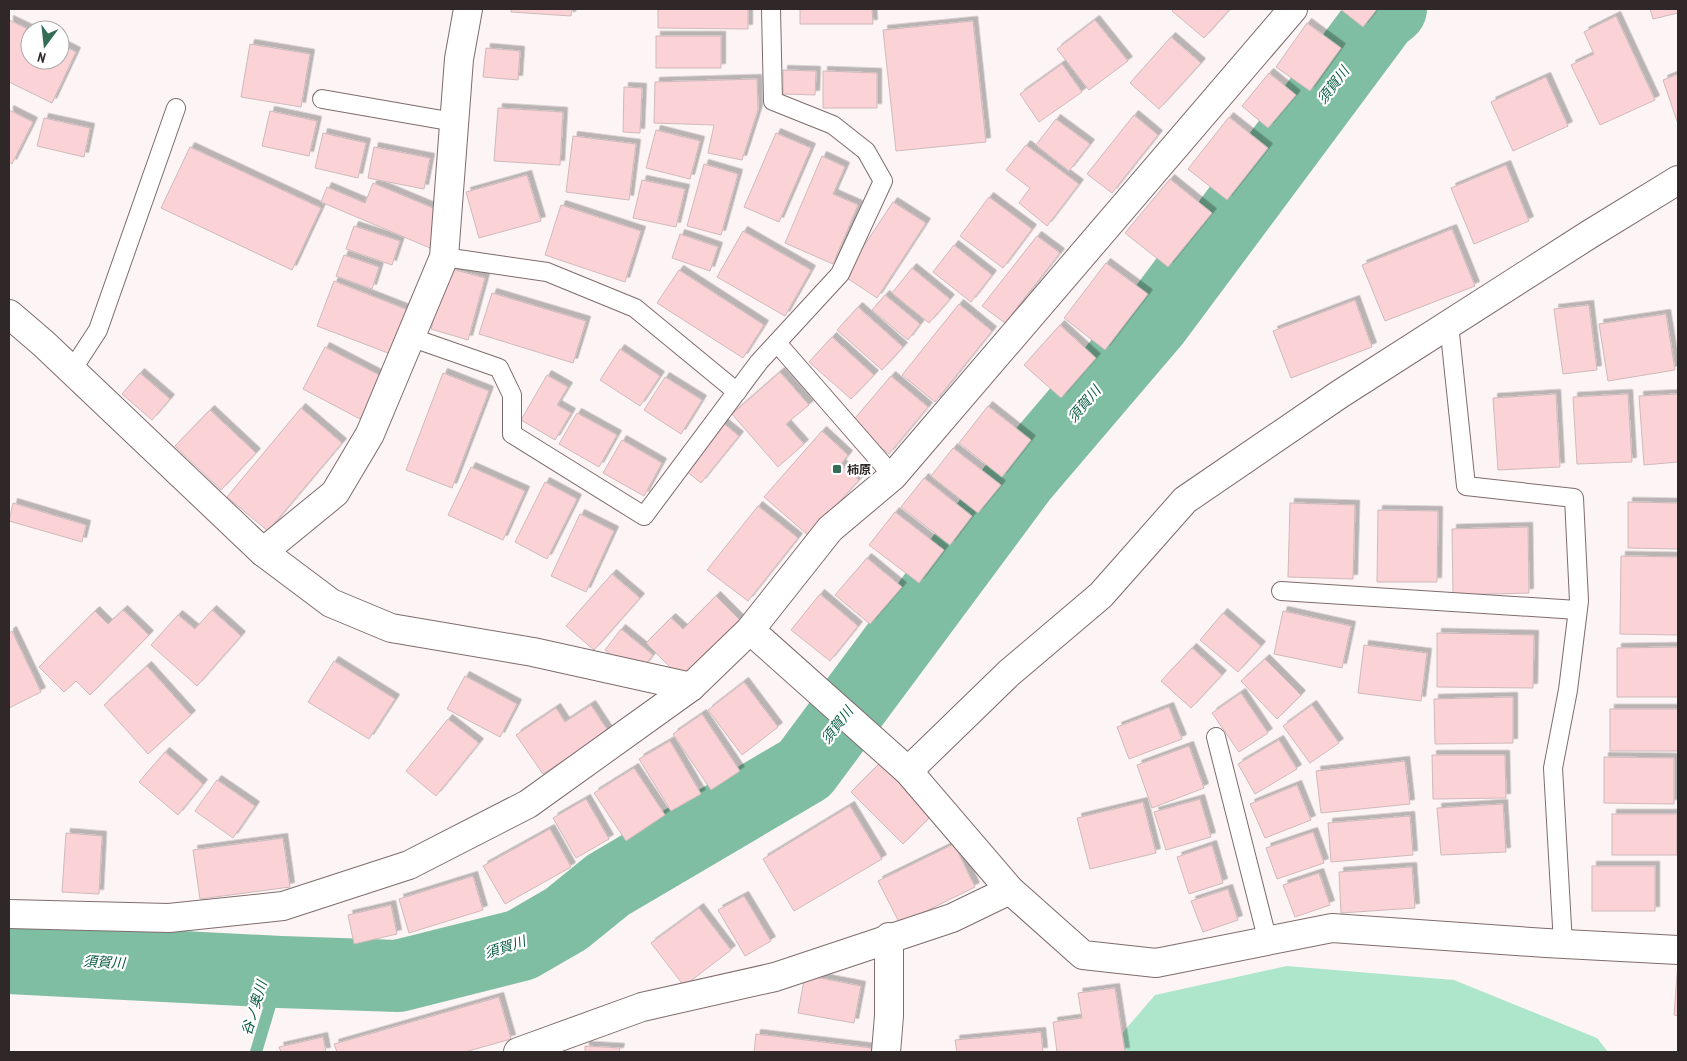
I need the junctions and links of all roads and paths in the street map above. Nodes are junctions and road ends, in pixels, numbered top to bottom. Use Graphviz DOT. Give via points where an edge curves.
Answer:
graph roads {
  1 [pos="468,9"];
  2 [pos="771,9"];
  3 [pos="1293,9"];
  4 [pos="322,99"];
  5 [pos="176,108"];
  6 [pos="454,122"];
  7 [pos="1678,180"];
  8 [pos="444,257"];
  9 [pos="9,314"];
  10 [pos="1449,324"];
  11 [pos="410,337"];
  12 [pos="777,343"];
  13 [pos="72,370"];
  14 [pos="737,392"];
  15 [pos="893,476"];
  16 [pos="263,552"];
  17 [pos="1281,591"];
  18 [pos="1577,610"];
  19 [pos="750,630"];
  20 [pos="691,687"];
  21 [pos="1216,737"];
  22 [pos="908,771"];
  23 [pos="1010,890"];
  24 [pos="9,914"];
  25 [pos="889,937"];
  26 [pos="1268,942"];
  27 [pos="1563,944"];
  28 [pos="1678,950"];
  29 [pos="518,1052"];
  30 [pos="886,1052"];
  1 -- 6 [label="street" via="459,59"];
  2 -- 12 [label="lane" via="773,101 833,125 866,151 883,181 840,274"];
  3 -- 15 [label="street"];
  4 -- 6 [label="lane"];
  5 -- 13 [label="lane" via="98,330"];
  6 -- 8 [label="street"];
  7 -- 10 [label="street"];
  8 -- 11 [label="street"];
  8 -- 14 [label="lane" via="547,272 635,308"];
  9 -- 13 [label="street"];
  10 -- 18 [label="lane" via="1466,486 1574,498"];
  10 -- 22 [label="street" via="1185,500 1101,595 1009,673"];
  11 -- 14 [label="lane" via="499,368 512,395 512,434 644,516"];
  11 -- 16 [label="street" via="370,434 335,493"];
  12 -- 14 [label="lane"];
  12 -- 15 [label="lane"];
  13 -- 16 [label="street"];
  15 -- 19 [label="street" via="830,529"];
  16 -- 20 [label="street" via="331,603 391,628 533,652"];
  17 -- 18 [label="lane"];
  18 -- 27 [label="lane" via="1568,690 1553,768"];
  19 -- 20 [label="street"];
  19 -- 22 [label="street"];
  20 -- 24 [label="street" via="528,804 408,865 284,906 169,918"];
  21 -- 26 [label="lane"];
  22 -- 23 [label="street"];
  23 -- 25 [label="street" via="952,918"];
  23 -- 26 [label="street" via="1083,955 1156,963"];
  25 -- 29 [label="street" via="775,977 642,1007"];
  25 -- 30 [label="street"];
  26 -- 27 [label="street" via="1332,928"];
  27 -- 28 [label="street"];
}
